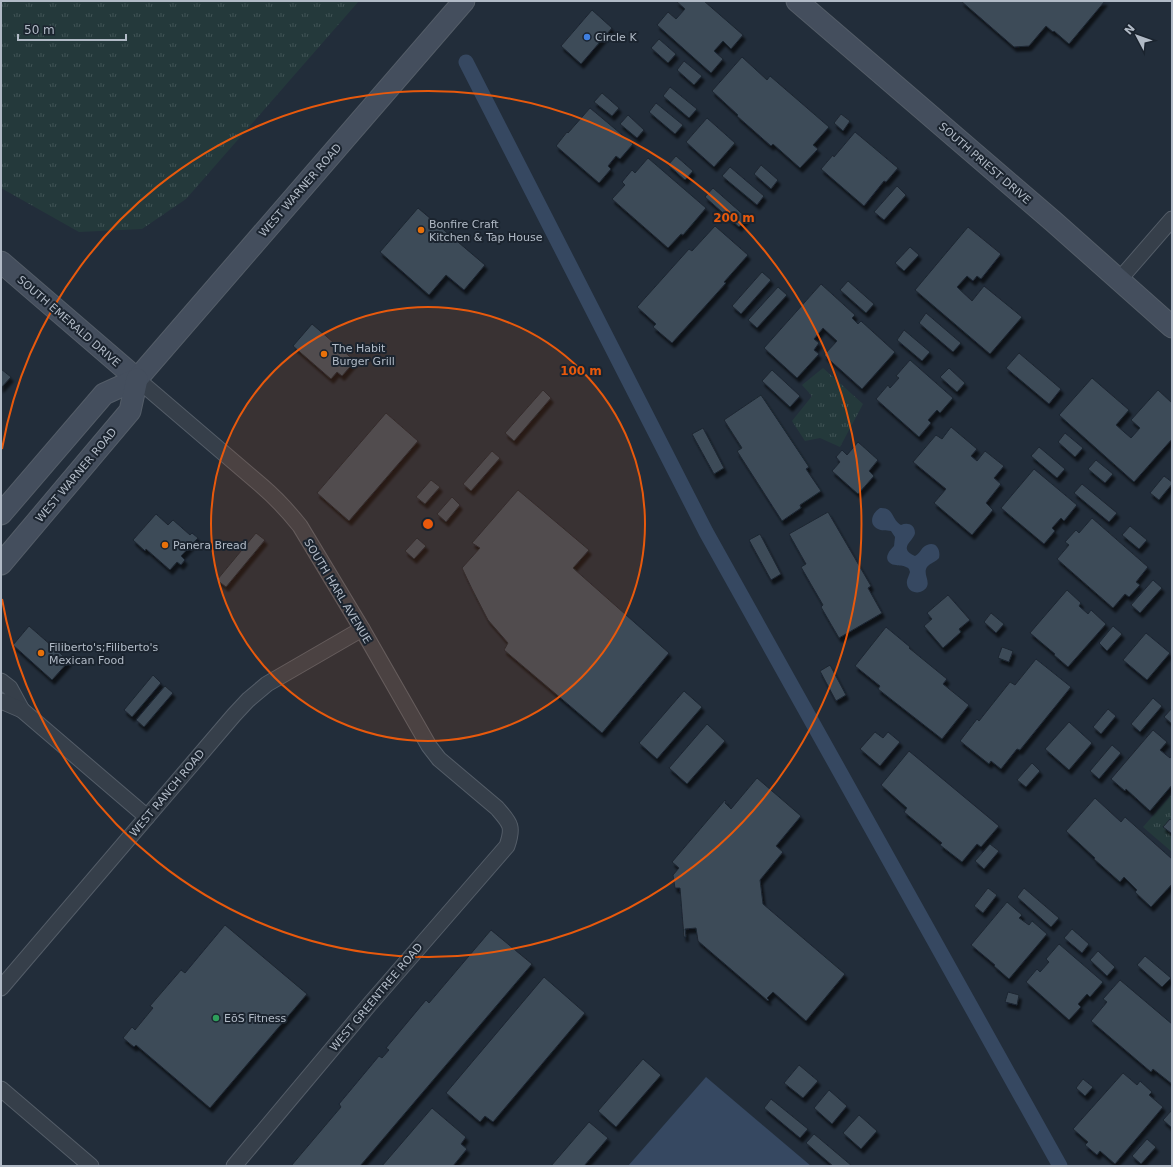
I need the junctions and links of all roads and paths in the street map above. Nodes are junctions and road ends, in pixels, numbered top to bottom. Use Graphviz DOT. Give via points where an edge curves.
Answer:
graph roads {
  1 [pos="464,1"];
  2 [pos="797,1"];
  3 [pos="1172,219"];
  4 [pos="1,262"];
  5 [pos="1120,280"];
  6 [pos="1172,327"];
  7 [pos="137,379"];
  8 [pos="1,514"];
  9 [pos="1,564"];
  10 [pos="362,629"];
  11 [pos="1,681"];
  12 [pos="1,701"];
  13 [pos="22,710"];
  14 [pos="147,817"];
  15 [pos="510,826"];
  16 [pos="1,988"];
  17 [pos="1,1089"];
  18 [pos="91,1166"];
  19 [pos="234,1166"];
  1 -- 7 [label="main road, WEST WARNER ROAD"];
  2 -- 5 [label="main road, SOUTH PRIEST DRIVE"];
  3 -- 5 [label="street"];
  4 -- 7 [label="main road, SOUTH EMERALD DRIVE"];
  5 -- 6 [label="main road, SOUTH PRIEST DRIVE"];
  7 -- 8 [label="main road, WEST WARNER ROAD" via="104,394"];
  7 -- 9 [label="main road, WEST WARNER ROAD" via="130,411"];
  7 -- 10 [label="street, SOUTH HARL AVENUE" via="276,498 290,513"];
  10 -- 14 [label="street, WEST RANCH ROAD" via="267,684 248,700"];
  10 -- 15 [label="street, SOUTH HARL AVENUE" via="428,746 439,759 497,808"];
  11 -- 13 [label="street" via="10,688"];
  12 -- 13 [label="street"];
  13 -- 14 [label="street"];
  14 -- 16 [label="street, WEST RANCH ROAD"];
  15 -- 19 [label="street, WEST GREENTREE ROAD" via="511,834 507,846"];
  17 -- 18 [label="street"];
}
